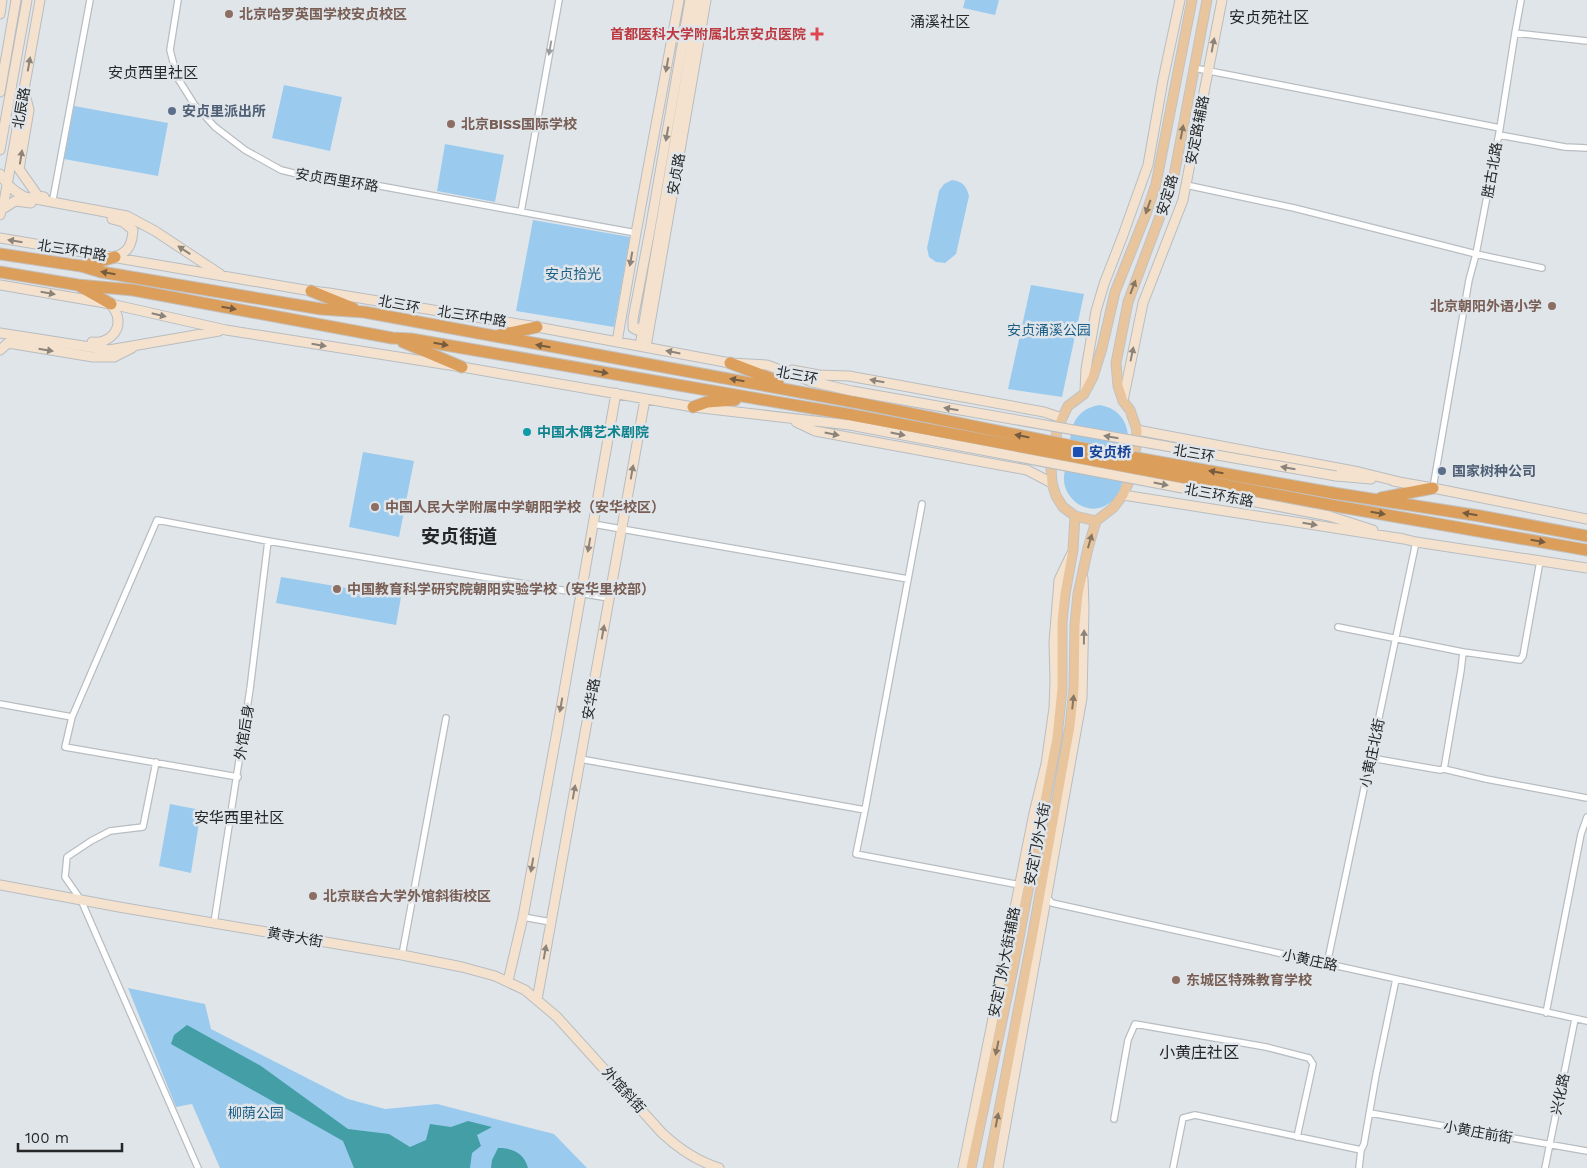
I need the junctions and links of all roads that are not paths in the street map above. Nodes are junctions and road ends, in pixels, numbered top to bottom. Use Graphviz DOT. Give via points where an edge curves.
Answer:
graph roads {
  1 [pos="2,0"];
  2 [pos="16,0"];
  3 [pos="26,0"];
  4 [pos="40,0"];
  5 [pos="90,0"];
  6 [pos="178,0"];
  7 [pos="559,0"];
  8 [pos="679,0"];
  9 [pos="690,0"];
  10 [pos="699,0"];
  11 [pos="706,0"];
  12 [pos="1180,0"];
  13 [pos="1192,0"];
  14 [pos="1207,0"];
  15 [pos="1222,0"];
  16 [pos="1521,0"];
  17 [pos="0,14"];
  18 [pos="1515,33"];
  19 [pos="1587,41"];
  20 [pos="1180,57"];
  21 [pos="1194,68"];
  22 [pos="1208,72"];
  23 [pos="1163,80"];
  24 [pos="24,90"];
  25 [pos="0,92"];
  26 [pos="1500,128"];
  27 [pos="1498,135"];
  28 [pos="1587,148"];
  29 [pos="0,150"];
  30 [pos="671,160"];
  31 [pos="661,167"];
  32 [pos="677,168"];
  33 [pos="0,174"];
  34 [pos="645,182"];
  35 [pos="7,185"];
  36 [pos="1186,186"];
  37 [pos="53,199"];
  38 [pos="0,212"];
  39 [pos="521,212"];
  40 [pos="156,231"];
  41 [pos="636,233"];
  42 [pos="0,238"];
  43 [pos="0,254"];
  44 [pos="1476,254"];
  45 [pos="115,257"];
  46 [pos="81,266"];
  47 [pos="1542,268"];
  48 [pos="0,272"];
  49 [pos="224,276"];
  50 [pos="0,285"];
  51 [pos="78,285"];
  52 [pos="626,287"];
  53 [pos="311,291"];
  54 [pos="111,304"];
  55 [pos="364,312"];
  56 [pos="634,315"];
  57 [pos="0,326"];
  58 [pos="643,326"];
  59 [pos="537,327"];
  60 [pos="226,330"];
  61 [pos="0,333"];
  62 [pos="493,337"];
  63 [pos="392,338"];
  64 [pos="617,342"];
  65 [pos="140,344"];
  66 [pos="643,347"];
  67 [pos="0,350"];
  68 [pos="730,363"];
  69 [pos="767,365"];
  70 [pos="462,367"];
  71 [pos="785,388"];
  72 [pos="616,393"];
  73 [pos="1084,394"];
  74 [pos="853,396"];
  75 [pos="645,399"];
  76 [pos="753,399"];
  77 [pos="1123,401"];
  78 [pos="693,407"];
  79 [pos="786,418"];
  80 [pos="1062,418"];
  81 [pos="851,420"];
  82 [pos="1137,430"];
  83 [pos="1400,482"];
  84 [pos="1052,483"];
  85 [pos="1433,488"];
  86 [pos="1124,495"];
  87 [pos="1373,500"];
  88 [pos="922,504"];
  89 [pos="1329,510"];
  90 [pos="1075,516"];
  91 [pos="1587,519"];
  92 [pos="1096,521"];
  93 [pos="593,524"];
  94 [pos="622,529"];
  95 [pos="1587,536"];
  96 [pos="1404,539"];
  97 [pos="268,541"];
  98 [pos="1416,542"];
  99 [pos="1073,550"];
  100 [pos="1587,550"];
  101 [pos="1540,560"];
  102 [pos="1587,568"];
  103 [pos="908,579"];
  104 [pos="581,593"];
  105 [pos="609,598"];
  106 [pos="1338,627"];
  107 [pos="1397,638"];
  108 [pos="1463,652"];
  109 [pos="0,704"];
  110 [pos="72,717"];
  111 [pos="446,718"];
  112 [pos="1371,758"];
  113 [pos="580,759"];
  114 [pos="156,762"];
  115 [pos="1444,769"];
  116 [pos="238,777"];
  117 [pos="1587,798"];
  118 [pos="865,810"];
  119 [pos="1587,817"];
  120 [pos="1020,884"];
  121 [pos="0,885"];
  122 [pos="1030,886"];
  123 [pos="1043,891"];
  124 [pos="81,900"];
  125 [pos="523,917"];
  126 [pos="551,922"];
  127 [pos="214,923"];
  128 [pos="402,955"];
  129 [pos="1327,964"];
  130 [pos="1396,978"];
  131 [pos="508,981"];
  132 [pos="537,1000"];
  133 [pos="1546,1012"];
  134 [pos="1575,1019"];
  135 [pos="1587,1021"];
  136 [pos="1370,1113"];
  137 [pos="1114,1119"];
  138 [pos="1298,1137"];
  139 [pos="1550,1144"];
  140 [pos="1361,1150"];
  141 [pos="1587,1151"];
  142 [pos="198,1168"];
  143 [pos="720,1168"];
  144 [pos="963,1168"];
  145 [pos="971,1168"];
  146 [pos="988,1168"];
  147 [pos="998,1168"];
  148 [pos="1173,1168"];
  149 [pos="1359,1168"];
  150 [pos="1545,1168"];
  1 -- 17 [label="street"];
  2 -- 25 [label="street, 北辰路"];
  3 -- 29 [label="street, 北辰路"];
  24 -- 4 [label="street, 北辰路, one-way"];
  5 -- 37 [label="street"];
  6 -- 39 [label="street, 安贞西里环路" via="170,50 178,77 204,116 245,150 281,170 310,177 380,186"];
  7 -- 39 [label="street, one-way"];
  8 -- 34 [label="street, 安贞路, one-way"];
  9 -- 31 [label="street, 安贞路, one-way"];
  10 -- 30 [label="street, 安贞路"];
  11 -- 32 [label="street, 安贞路"];
  12 -- 23 [label="street"];
  13 -- 20 [label="main road, 安定路"];
  14 -- 21 [label="main road, 安定路"];
  22 -- 15 [label="street, 安定路辅路, one-way"];
  16 -- 18 [label="street"];
  18 -- 19 [label="street"];
  18 -- 26 [label="street"];
  20 -- 23 [label="street"];
  20 -- 73 [label="main road, 安定路, one-way" via="1156,184 1114,292 1102,348 1092,381"];
  21 -- 22 [label="street, 胜古北路"];
  77 -- 21 [label="main road, 安定路, one-way" via="1116,364 1128,302 1172,181"];
  22 -- 26 [label="street, 胜古北路"];
  22 -- 36 [label="street, 安定路辅路"];
  23 -- 73 [label="street" via="1148,166 1096,311"];
  24 -- 35 [label="street, 北辰路"];
  37 -- 24 [label="street, one-way" via="38,196 20,169 29,110"];
  26 -- 27 [label="street, 胜古北路"];
  27 -- 28 [label="street"];
  27 -- 44 [label="street, 胜古北路"];
  30 -- 32 [label="street"];
  30 -- 58 [label="street, 安贞路"];
  31 -- 34 [label="street"];
  31 -- 56 [label="street, 安贞路"];
  32 -- 66 [label="street, 安贞路"];
  33 -- 35 [label="street"];
  34 -- 41 [label="street, 安贞路"];
  35 -- 38 [label="street, 北辰路"];
  35 -- 40 [label="street" via="25,197 127,216"];
  36 -- 44 [label="street" via="1294,208"];
  77 -- 36 [label="street, 安定路辅路, one-way" via="1143,303"];
  37 -- 40 [label="street" via="143,217"];
  38 -- 45 [label="street" via="14,201 123,222 133,230 132,238 124,254"];
  39 -- 41 [label="street, 安贞西里环路"];
  49 -- 40 [label="street, one-way"];
  41 -- 52 [label="street, 安贞路, one-way"];
  45 -- 42 [label="street, 北三环中路, one-way"];
  43 -- 46 [label="highway, 北三环"];
  44 -- 47 [label="street"];
  44 -- 85 [label="street, 胜古北路"];
  45 -- 46 [label="highway"];
  45 -- 49 [label="street, 北三环中路"];
  55 -- 46 [label="highway, 北三环, one-way" via="320,309"];
  48 -- 51 [label="highway, 北三环"];
  49 -- 53 [label="street, 北三环中路"];
  50 -- 54 [label="street, one-way"];
  51 -- 54 [label="highway"];
  51 -- 63 [label="highway, 北三环, one-way" via="133,290"];
  52 -- 56 [label="street"];
  52 -- 64 [label="street, 安贞路"];
  53 -- 55 [label="highway"];
  53 -- 59 [label="street, 北三环中路"];
  54 -- 57 [label="street" via="118,317 117,326 115,333 103,342"];
  54 -- 60 [label="street, one-way"];
  55 -- 62 [label="highway, 北三环"];
  56 -- 58 [label="street" via="633,328 637,330"];
  58 -- 66 [label="street, 安贞路"];
  59 -- 62 [label="highway"];
  59 -- 64 [label="street, 北三环中路"];
  60 -- 65 [label="street"];
  60 -- 70 [label="street, one-way"];
  61 -- 65 [label="street" via="109,350"];
  71 -- 62 [label="highway, 北三环, one-way"];
  63 -- 70 [label="highway"];
  63 -- 76 [label="highway, 北三环, one-way"];
  64 -- 66 [label="street, 北三环中路"];
  67 -- 65 [label="street, one-way" via="8,343 94,357 114,357"];
  68 -- 66 [label="street, 北三环中路, one-way"];
  68 -- 69 [label="street, 北三环中路"];
  68 -- 71 [label="highway" via="772,379"];
  69 -- 74 [label="street, 北三环中路"];
  80 -- 69 [label="street, one-way" via="849,376"];
  70 -- 72 [label="street"];
  71 -- 74 [label="highway, 北三环"];
  72 -- 75 [label="street"];
  72 -- 93 [label="street, 安华路"];
  73 -- 80 [label="main road, 安定路" via="1068,406"];
  83 -- 74 [label="street, one-way, bridge" via="1336,476"];
  87 -- 74 [label="highway, 北三环, one-way, bridge" via="1092,450"];
  75 -- 78 [label="street"];
  94 -- 75 [label="street, 安华路, one-way"];
  76 -- 78 [label="highway" via="706,402"];
  76 -- 81 [label="highway, 北三环"];
  77 -- 82 [label="main road, 安定路"];
  78 -- 79 [label="street"];
  79 -- 81 [label="street"];
  79 -- 84 [label="street, one-way" via="815,430 1028,470"];
  80 -- 84 [label="main road" via="1051,468"];
  81 -- 89 [label="highway, 北三环, one-way, bridge"];
  82 -- 83 [label="street"];
  82 -- 86 [label="main road" via="1130,479"];
  83 -- 85 [label="street"];
  84 -- 90 [label="main road" via="1062,507"];
  85 -- 87 [label="highway"];
  85 -- 91 [label="street"];
  86 -- 92 [label="main road"];
  86 -- 96 [label="street, one-way"];
  95 -- 87 [label="highway, 北三环, one-way"];
  88 -- 103 [label="street"];
  89 -- 96 [label="street"];
  89 -- 100 [label="highway, 北三环, one-way"];
  90 -- 92 [label="main road"];
  90 -- 99 [label="main road, 安定门外大街"];
  123 -- 92 [label="main road, 安定门外大街, one-way" via="1070,726 1078,594"];
  93 -- 94 [label="street"];
  93 -- 104 [label="street, 安华路, one-way"];
  94 -- 103 [label="street"];
  94 -- 105 [label="street, 安华路"];
  96 -- 98 [label="street"];
  97 -- 104 [label="street"];
  97 -- 110 [label="street" via="156,520"];
  97 -- 116 [label="street, 外馆后身"];
  98 -- 101 [label="street"];
  98 -- 107 [label="street, 小黄庄北街"];
  99 -- 120 [label="street, 安定门外大街辅路" via="1059,580 1054,642 1054,708 1046,764"];
  99 -- 122 [label="main road, 安定门外大街" via="1062,622 1062,689 1057,738"];
  101 -- 102 [label="street"];
  101 -- 108 [label="street" via="1520,660"];
  103 -- 118 [label="street"];
  104 -- 105 [label="street"];
  104 -- 125 [label="street, 安华路, one-way"];
  113 -- 105 [label="street, 安华路, one-way"];
  106 -- 107 [label="street"];
  107 -- 108 [label="street"];
  107 -- 112 [label="street, 小黄庄北街"];
  108 -- 115 [label="street"];
  109 -- 110 [label="street"];
  110 -- 114 [label="street" via="65,747"];
  111 -- 128 [label="street"];
  112 -- 115 [label="street"];
  112 -- 129 [label="street, 小黄庄北街"];
  113 -- 118 [label="street"];
  126 -- 113 [label="street, 安华路, one-way"];
  114 -- 116 [label="street"];
  114 -- 124 [label="street" via="143,827 110,831 67,857 65,877"];
  115 -- 117 [label="street"];
  116 -- 127 [label="street, 外馆后身"];
  118 -- 120 [label="street" via="856,854"];
  119 -- 133 [label="street"];
  120 -- 122 [label="street"];
  120 -- 144 [label="street, 安定门外大街辅路"];
  121 -- 124 [label="street, 黄寺大街"];
  122 -- 145 [label="main road, 安定门外大街, one-way"];
  123 -- 129 [label="street, 小黄庄路" via="1052,903"];
  146 -- 123 [label="main road, 安定门外大街, one-way"];
  123 -- 147 [label="street, 安定门外大街辅路"];
  124 -- 127 [label="street, 黄寺大街"];
  124 -- 142 [label="street"];
  125 -- 126 [label="street"];
  125 -- 131 [label="street, 安华路"];
  132 -- 126 [label="street, 安华路, one-way"];
  127 -- 128 [label="street, 黄寺大街"];
  128 -- 131 [label="street, 黄寺大街" via="462,967"];
  129 -- 130 [label="street, 小黄庄路"];
  130 -- 133 [label="street, 小黄庄路"];
  130 -- 136 [label="street"];
  131 -- 132 [label="street, 外馆斜街"];
  132 -- 143 [label="street, 外馆斜街" via="557,1017 668,1138 702,1162"];
  133 -- 134 [label="street, 小黄庄路"];
  134 -- 135 [label="street, 小黄庄路"];
  134 -- 139 [label="street, 兴化路"];
  136 -- 139 [label="street, 小黄庄前街"];
  136 -- 140 [label="street"];
  137 -- 138 [label="street" via="1128,1040 1135,1024 1266,1047 1309,1058 1313,1064"];
  138 -- 140 [label="street"];
  138 -- 148 [label="street" via="1195,1115 1183,1118"];
  139 -- 141 [label="street, 小黄庄前街"];
  139 -- 150 [label="street, 兴化路"];
  140 -- 149 [label="street"];
}
